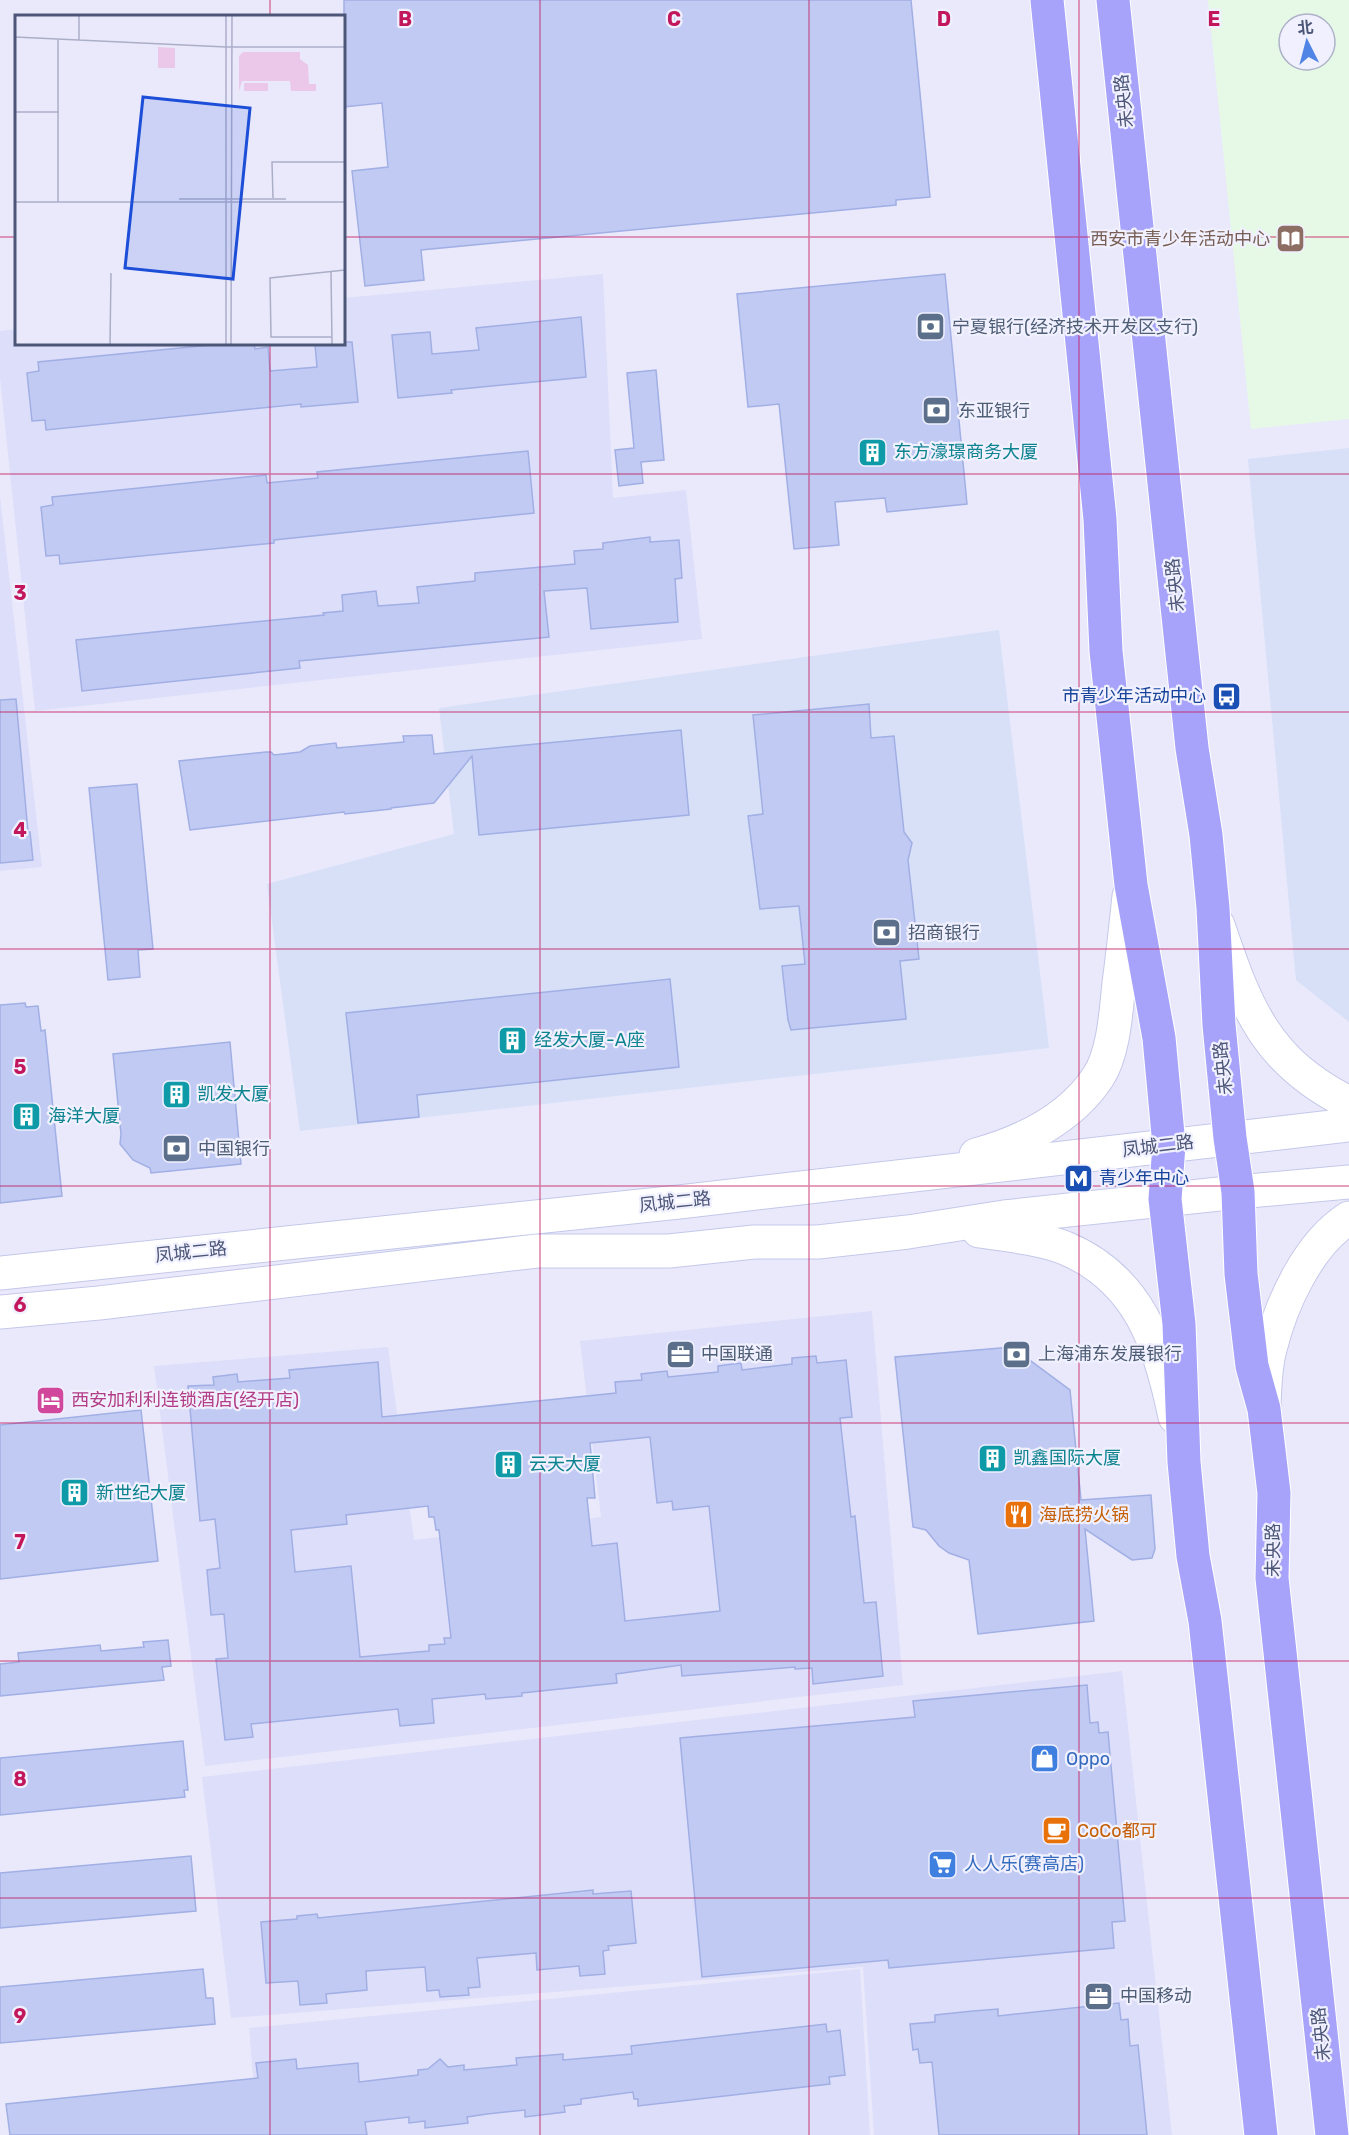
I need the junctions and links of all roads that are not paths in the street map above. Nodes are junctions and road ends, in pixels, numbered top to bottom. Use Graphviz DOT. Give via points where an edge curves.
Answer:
graph roads {
  1 [pos="1047,0"];
  2 [pos="1113,0"];
  3 [pos="1131,885"];
  4 [pos="1213,908"];
  5 [pos="1349,1103"];
  6 [pos="1349,1125"];
  7 [pos="1230,1138"];
  8 [pos="1169,1144"];
  9 [pos="893,1177"];
  10 [pos="1349,1182"];
  11 [pos="1238,1192"];
  12 [pos="1165,1199"];
  13 [pos="1349,1218"];
  14 [pos="908,1232"];
  15 [pos="0,1273"];
  16 [pos="0,1312"];
  17 [pos="1263,1409"];
  18 [pos="1184,1462"];
  19 [pos="1261,2135"];
  20 [pos="1332,2135"];
  1 -- 3 [label="main road" via="1100,519 1106,651"];
  2 -- 4 [label="main road, 未央路" via="1192,748"];
  3 -- 8 [label="main road" via="1159,1038"];
  3 -- 9 [label="main road" via="1114,1022 1099,1077 1070,1109 1046,1127 982,1153"];
  4 -- 5 [label="main road" via="1235,974 1264,1035 1303,1074"];
  4 -- 7 [label="main road, 未央路"];
  6 -- 7 [label="main road, 凤城二路"];
  7 -- 8 [label="main road, 凤城二路"];
  7 -- 11 [label="main road, 未央路"];
  8 -- 9 [label="main road, 凤城二路"];
  8 -- 12 [label="main road"];
  9 -- 15 [label="main road, 凤城二路"];
  10 -- 11 [label="main road"];
  11 -- 12 [label="main road"];
  11 -- 17 [label="main road, 未央路" via="1241,1274 1252,1366"];
  12 -- 14 [label="main road"];
  12 -- 18 [label="main road" via="1179,1324"];
  13 -- 17 [label="main road" via="1324,1240 1293,1286 1269,1350"];
  14 -- 16 [label="main road" via="669,1251 537,1251"];
  14 -- 18 [label="main road" via="980,1231 1031,1240 1063,1247 1106,1274 1127,1293 1154,1338 1170,1391"];
  17 -- 20 [label="main road, 未央路" via="1274,1493 1272,1578"];
  18 -- 19 [label="main road"];
}
